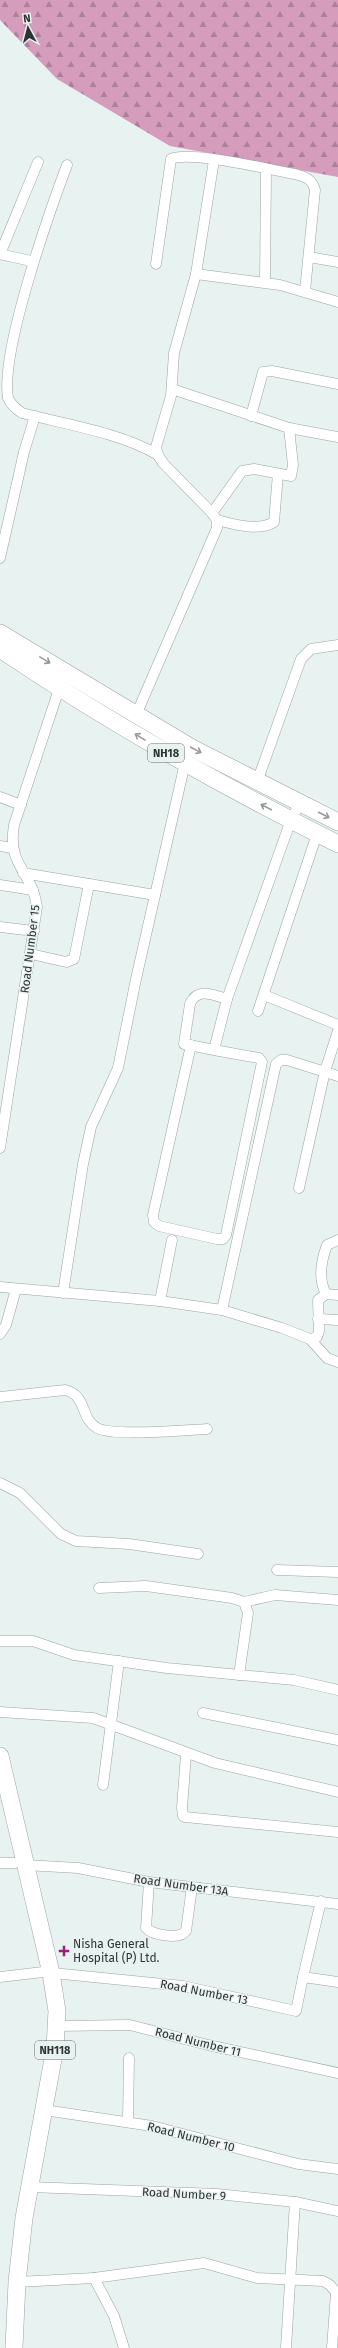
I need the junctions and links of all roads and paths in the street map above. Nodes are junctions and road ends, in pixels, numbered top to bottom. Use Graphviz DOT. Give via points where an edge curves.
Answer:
graph roads {
  1 [pos="214,160"];
  2 [pos="38,162"];
  3 [pos="67,165"];
  4 [pos="266,169"];
  5 [pos="0,254"];
  6 [pos="309,257"];
  7 [pos="31,261"];
  8 [pos="338,262"];
  9 [pos="156,264"];
  10 [pos="196,274"];
  11 [pos="265,282"];
  12 [pos="305,291"];
  13 [pos="338,302"];
  14 [pos="338,384"];
  15 [pos="172,389"];
  16 [pos="34,416"];
  17 [pos="251,416"];
  18 [pos="288,428"];
  19 [pos="338,437"];
  20 [pos="158,455"];
  21 [pos="278,474"];
  22 [pos="214,517"];
  23 [pos="0,558"];
  24 [pos="0,633"];
  25 [pos="338,645"];
  26 [pos="0,649"];
  27 [pos="20,654"];
  28 [pos="59,689"];
  29 [pos="136,715"];
  30 [pos="185,763"];
  31 [pos="258,782"];
  32 [pos="0,796"];
  33 [pos="300,803"];
  34 [pos="0,804"];
  35 [pos="20,808"];
  36 [pos="291,820"];
  37 [pos="338,822"];
  38 [pos="317,834"];
  39 [pos="338,844"];
  40 [pos="0,846"];
  41 [pos="12,848"];
  42 [pos="23,873"];
  43 [pos="90,884"];
  44 [pos="0,885"];
  45 [pos="33,890"];
  46 [pos="155,895"];
  47 [pos="0,927"];
  48 [pos="34,931"];
  49 [pos="30,954"];
  50 [pos="264,995"];
  51 [pos="227,999"];
  52 [pos="258,1011"];
  53 [pos="338,1025"];
  54 [pos="338,1031"];
  55 [pos="191,1045"];
  56 [pos="214,1050"];
  57 [pos="325,1071"];
  58 [pos="338,1076"];
  59 [pos="0,1148"];
  60 [pos="299,1188"];
  61 [pos="172,1240"];
  62 [pos="338,1240"];
  63 [pos="0,1287"];
  64 [pos="16,1288"];
  65 [pos="63,1293"];
  66 [pos="326,1294"];
  67 [pos="338,1295"];
  68 [pos="160,1301"];
  69 [pos="222,1310"];
  70 [pos="318,1318"];
  71 [pos="338,1320"];
  72 [pos="0,1334"];
  73 [pos="310,1339"];
  74 [pos="338,1362"];
  75 [pos="0,1397"];
  76 [pos="207,1429"];
  77 [pos="0,1483"];
  78 [pos="198,1554"];
  79 [pos="277,1570"];
  80 [pos="338,1572"];
  81 [pos="99,1588"];
  82 [pos="338,1600"];
  83 [pos="244,1602"];
  84 [pos="0,1641"];
  85 [pos="119,1661"];
  86 [pos="239,1674"];
  87 [pos="338,1690"];
  88 [pos="0,1712"];
  89 [pos="203,1713"];
  90 [pos="111,1725"];
  91 [pos="338,1740"];
  92 [pos="186,1754"];
  93 [pos="0,1756"];
  94 [pos="104,1785"];
  95 [pos="338,1792"];
  96 [pos="0,1793"];
  97 [pos="338,1832"];
  98 [pos="14,1864"];
  99 [pos="149,1882"];
  100 [pos="192,1887"];
  101 [pos="321,1901"];
  102 [pos="338,1904"];
  103 [pos="47,1972"];
  104 [pos="0,1977"];
  105 [pos="303,1977"];
  106 [pos="338,1982"];
  107 [pos="57,2026"];
  108 [pos="129,2058"];
  109 [pos="338,2073"];
  110 [pos="44,2110"];
  111 [pos="128,2122"];
  112 [pos="338,2169"];
  113 [pos="30,2187"];
  114 [pos="295,2202"];
  115 [pos="338,2211"];
  116 [pos="94,2278"];
  117 [pos="291,2280"];
  118 [pos="17,2282"];
  119 [pos="337,2294"];
  120 [pos="4,2348"];
  121 [pos="14,2348"];
  122 [pos="124,2348"];
  123 [pos="286,2348"];
  124 [pos="332,2348"];
  1 -- 4 [label="street"];
  1 -- 9 [label="street" via="181,156 171,159"];
  1 -- 10 [label="street"];
  2 -- 5 [label="street"];
  3 -- 7 [label="street"];
  4 -- 6 [label="street" via="305,176 313,182 315,199"];
  4 -- 11 [label="street"];
  5 -- 7 [label="street"];
  6 -- 8 [label="street"];
  6 -- 12 [label="street"];
  7 -- 16 [label="street" via="12,331 6,385 8,397 15,408"];
  10 -- 11 [label="street"];
  10 -- 15 [label="street" via="174,353"];
  11 -- 12 [label="street"];
  12 -- 13 [label="street"];
  14 -- 17 [label="street" via="272,371 262,372"];
  15 -- 17 [label="street"];
  15 -- 20 [label="street" via="158,438"];
  16 -- 20 [label="street" via="118,438 147,448"];
  16 -- 23 [label="street"];
  17 -- 18 [label="street"];
  18 -- 19 [label="street"];
  18 -- 21 [label="street" via="293,472 291,476"];
  20 -- 22 [label="street"];
  21 -- 22 [label="street" via="254,469 242,471"];
  21 -- 22 [label="street" via="274,522 270,525 248,526"];
  22 -- 29 [label="street" via="213,537"];
  24 -- 27 [label="highway, NH18"];
  25 -- 31 [label="street" via="311,649 301,659"];
  26 -- 27 [label="highway, NH18"];
  27 -- 28 [label="highway, NH18"];
  27 -- 29 [label="highway, NH18, one-way"];
  30 -- 28 [label="highway, NH18, one-way"];
  28 -- 35 [label="street, Road Number 15"];
  29 -- 31 [label="highway, NH18, one-way"];
  36 -- 30 [label="highway, NH18, one-way"];
  30 -- 46 [label="street"];
  31 -- 33 [label="highway, NH18"];
  32 -- 35 [label="street"];
  33 -- 36 [label="street"];
  33 -- 37 [label="highway, NH18, one-way"];
  34 -- 35 [label="street"];
  35 -- 41 [label="street, Road Number 15" via="14,825"];
  36 -- 38 [label="highway, NH18"];
  36 -- 51 [label="street"];
  38 -- 39 [label="highway, NH18"];
  38 -- 50 [label="street"];
  40 -- 41 [label="street"];
  41 -- 42 [label="street, Road Number 15"];
  42 -- 43 [label="street"];
  42 -- 45 [label="street, Road Number 15"];
  43 -- 46 [label="street"];
  43 -- 49 [label="street" via="74,959 66,962"];
  44 -- 45 [label="street"];
  45 -- 48 [label="street, Road Number 15" via="37,907"];
  46 -- 65 [label="street" via="118,1068 91,1127 82,1164"];
  47 -- 48 [label="street"];
  48 -- 49 [label="street, Road Number 15"];
  49 -- 59 [label="street, Road Number 15"];
  50 -- 52 [label="street"];
  50 -- 53 [label="street"];
  51 -- 55 [label="street" via="206,994 198,994 192,998 184,1044"];
  51 -- 56 [label="street"];
  54 -- 57 [label="street"];
  55 -- 56 [label="street"];
  55 -- 56 [label="street" via="153,1216 154,1222 159,1226 223,1239 226,1235 262,1062 259,1058"];
  57 -- 58 [label="street"];
  57 -- 60 [label="street"];
  57 -- 69 [label="street" via="287,1060 281,1060 276,1064"];
  61 -- 68 [label="street"];
  62 -- 66 [label="street" via="327,1245 323,1261 321,1281"];
  63 -- 64 [label="street"];
  64 -- 65 [label="street"];
  64 -- 72 [label="street" via="6,1325"];
  65 -- 68 [label="street"];
  66 -- 67 [label="street"];
  66 -- 70 [label="street" via="318,1300"];
  68 -- 69 [label="street"];
  69 -- 73 [label="street"];
  70 -- 71 [label="street"];
  70 -- 73 [label="street" via="317,1337"];
  73 -- 74 [label="street" via="322,1354"];
  75 -- 76 [label="street" via="70,1391 80,1400 91,1423 106,1431"];
  77 -- 78 [label="street" via="20,1493 61,1534 76,1541 129,1544"];
  79 -- 80 [label="street"];
  81 -- 83 [label="street" via="146,1586 232,1598"];
  82 -- 83 [label="street" via="275,1595"];
  83 -- 86 [label="street" via="248,1613"];
  84 -- 85 [label="street" via="33,1641 74,1655"];
  85 -- 86 [label="street"];
  85 -- 90 [label="street"];
  86 -- 87 [label="street" via="294,1680"];
  88 -- 90 [label="street" via="94,1718"];
  89 -- 91 [label="street"];
  90 -- 92 [label="street"];
  90 -- 94 [label="street"];
  92 -- 95 [label="street"];
  92 -- 97 [label="street" via="183,1816"];
  93 -- 98 [label="highway, NH118"];
  96 -- 98 [label="highway, NH118"];
  98 -- 99 [label="street, Road Number 13A" via="78,1868"];
  98 -- 103 [label="highway, NH118"];
  99 -- 100 [label="street, Road Number 13A"];
  99 -- 100 [label="street" via="146,1928 151,1932 178,1936 186,1931"];
  100 -- 101 [label="street, Road Number 13A"];
  101 -- 102 [label="street, Road Number 13A"];
  101 -- 105 [label="street"];
  103 -- 104 [label="street"];
  103 -- 105 [label="street, Road Number 13" via="183,1986 296,2011"];
  103 -- 107 [label="highway, NH118"];
  103 -- 120 [label="highway, NH118" via="50,2022 47,2052 14,2228"];
  105 -- 106 [label="street"];
  107 -- 109 [label="street, Road Number 11" via="130,2025"];
  107 -- 110 [label="highway, NH118"];
  108 -- 111 [label="street"];
  110 -- 111 [label="street, Road Number 10"];
  110 -- 113 [label="highway, NH118"];
  111 -- 112 [label="street, Road Number 10" via="298,2164"];
  113 -- 114 [label="street, Road Number 9" via="217,2194"];
  113 -- 118 [label="highway, NH118"];
  114 -- 115 [label="street, Road Number 9"];
  114 -- 117 [label="street"];
  116 -- 117 [label="street" via="204,2262 257,2278"];
  116 -- 118 [label="street"];
  116 -- 122 [label="street" via="114,2316"];
  117 -- 119 [label="street" via="323,2281"];
  117 -- 123 [label="street"];
  118 -- 121 [label="highway, NH118"];
  119 -- 124 [label="street"];
}
